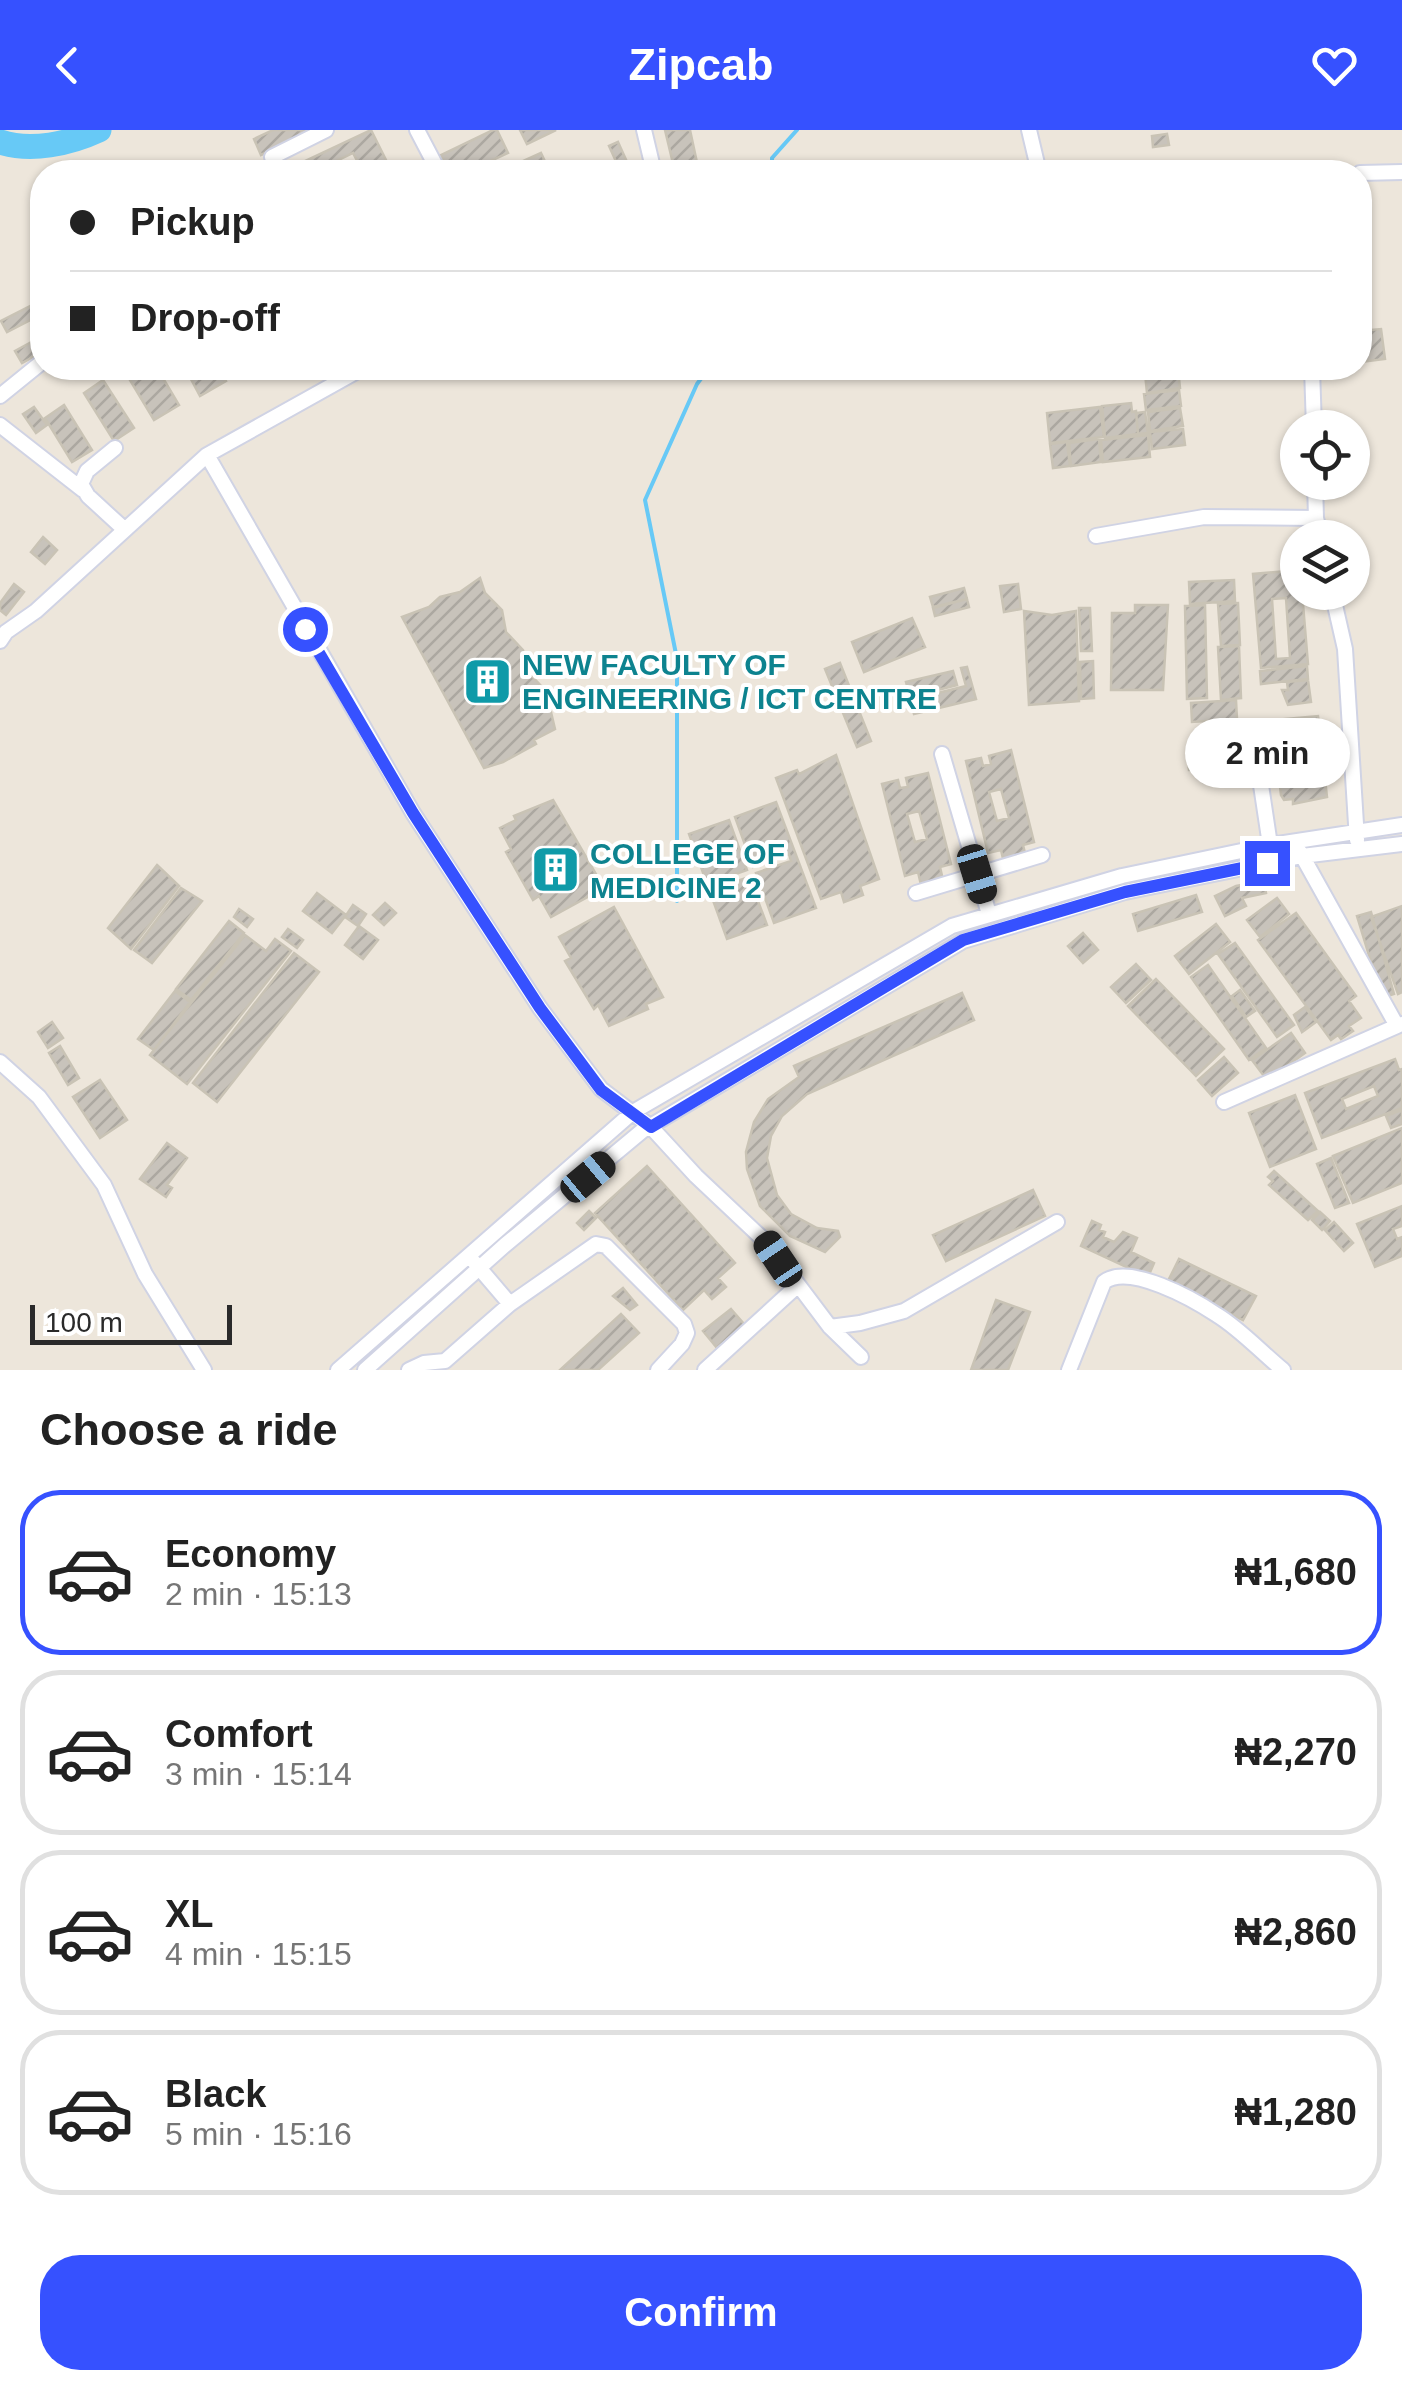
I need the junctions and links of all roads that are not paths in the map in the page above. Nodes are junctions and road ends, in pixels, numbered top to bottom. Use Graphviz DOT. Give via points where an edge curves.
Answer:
graph roads {
  1 [pos="326,130"];
  2 [pos="417,130"];
  3 [pos="644,130"];
  4 [pos="1028,130"];
  5 [pos="272,158"];
  6 [pos="433,160"];
  7 [pos="651,160"];
  8 [pos="1036,160"];
  9 [pos="1402,172"];
  10 [pos="1372,173"];
  11 [pos="30,372"];
  12 [pos="325,380"];
  13 [pos="1312,380"];
  14 [pos="0,396"];
  15 [pos="1313,410"];
  16 [pos="0,425"];
  17 [pos="115,448"];
  18 [pos="208,455"];
  19 [pos="84,491"];
  20 [pos="1316,500"];
  21 [pos="1316,518"];
  22 [pos="124,529"];
  23 [pos="1096,536"];
  24 [pos="1336,610"];
  25 [pos="0,641"];
  26 [pos="942,754"];
  27 [pos="1259,772"];
  28 [pos="1402,826"];
  29 [pos="1357,840"];
  30 [pos="1295,841"];
  31 [pos="1402,844"];
  32 [pos="1270,845"];
  33 [pos="1042,855"];
  34 [pos="1302,856"];
  35 [pos="977,874"];
  36 [pos="916,893"];
  37 [pos="1020,904"];
  38 [pos="989,914"];
  39 [pos="1026,920"];
  40 [pos="1400,1025"];
  41 [pos="0,1062"];
  42 [pos="1224,1102"];
  43 [pos="634,1112"];
  44 [pos="651,1127"];
  45 [pos="1057,1222"];
  46 [pos="468,1255"];
  47 [pos="480,1268"];
  48 [pos="797,1286"];
  49 [pos="510,1304"];
  50 [pos="830,1328"];
  51 [pos="862,1357"];
  52 [pos="204,1370"];
  53 [pos="338,1370"];
  54 [pos="365,1370"];
  55 [pos="409,1370"];
  56 [pos="658,1370"];
  57 [pos="705,1370"];
  58 [pos="1070,1370"];
  59 [pos="1283,1370"];
  1 -- 5 [label="street"];
  2 -- 6 [label="street"];
  3 -- 7 [label="street"];
  4 -- 8 [label="street"];
  9 -- 10 [label="street"];
  11 -- 14 [label="street"];
  12 -- 18 [label="street"];
  13 -- 15 [label="street"];
  16 -- 19 [label="street"];
  17 -- 19 [label="street" via="83,476"];
  18 -- 22 [label="street"];
  18 -- 43 [label="street" via="413,813 540,1008 601,1090"];
  19 -- 22 [label="street"];
  20 -- 21 [label="street"];
  21 -- 23 [label="street" via="1204,517"];
  22 -- 25 [label="street"];
  24 -- 29 [label="street"];
  26 -- 35 [label="street"];
  27 -- 32 [label="street"];
  28 -- 29 [label="street"];
  29 -- 30 [label="street"];
  29 -- 31 [label="street"];
  29 -- 34 [label="street"];
  30 -- 32 [label="street"];
  30 -- 34 [label="street"];
  32 -- 37 [label="street"];
  33 -- 35 [label="street"];
  34 -- 39 [label="street"];
  34 -- 40 [label="street"];
  35 -- 36 [label="street"];
  35 -- 38 [label="street"];
  37 -- 38 [label="street"];
  37 -- 39 [label="street"];
  38 -- 43 [label="street" via="912,948"];
  39 -- 44 [label="street" via="963,940"];
  40 -- 42 [label="street"];
  41 -- 52 [label="street" via="39,1096 104,1185 144,1274"];
  43 -- 44 [label="street"];
  43 -- 46 [label="street"];
  44 -- 47 [label="street"];
  44 -- 48 [label="street" via="766,1242"];
  45 -- 50 [label="street" via="904,1311"];
  46 -- 47 [label="street"];
  46 -- 53 [label="street"];
  47 -- 49 [label="street"];
  47 -- 54 [label="street"];
  48 -- 50 [label="street"];
  48 -- 57 [label="street"];
  49 -- 55 [label="street" via="444,1361"];
  49 -- 56 [label="street" via="586,1248 606,1246 684,1324 682,1344"];
  50 -- 51 [label="street"];
  58 -- 59 [label="street" via="1104,1282 1124,1274 1219,1315"];
}
